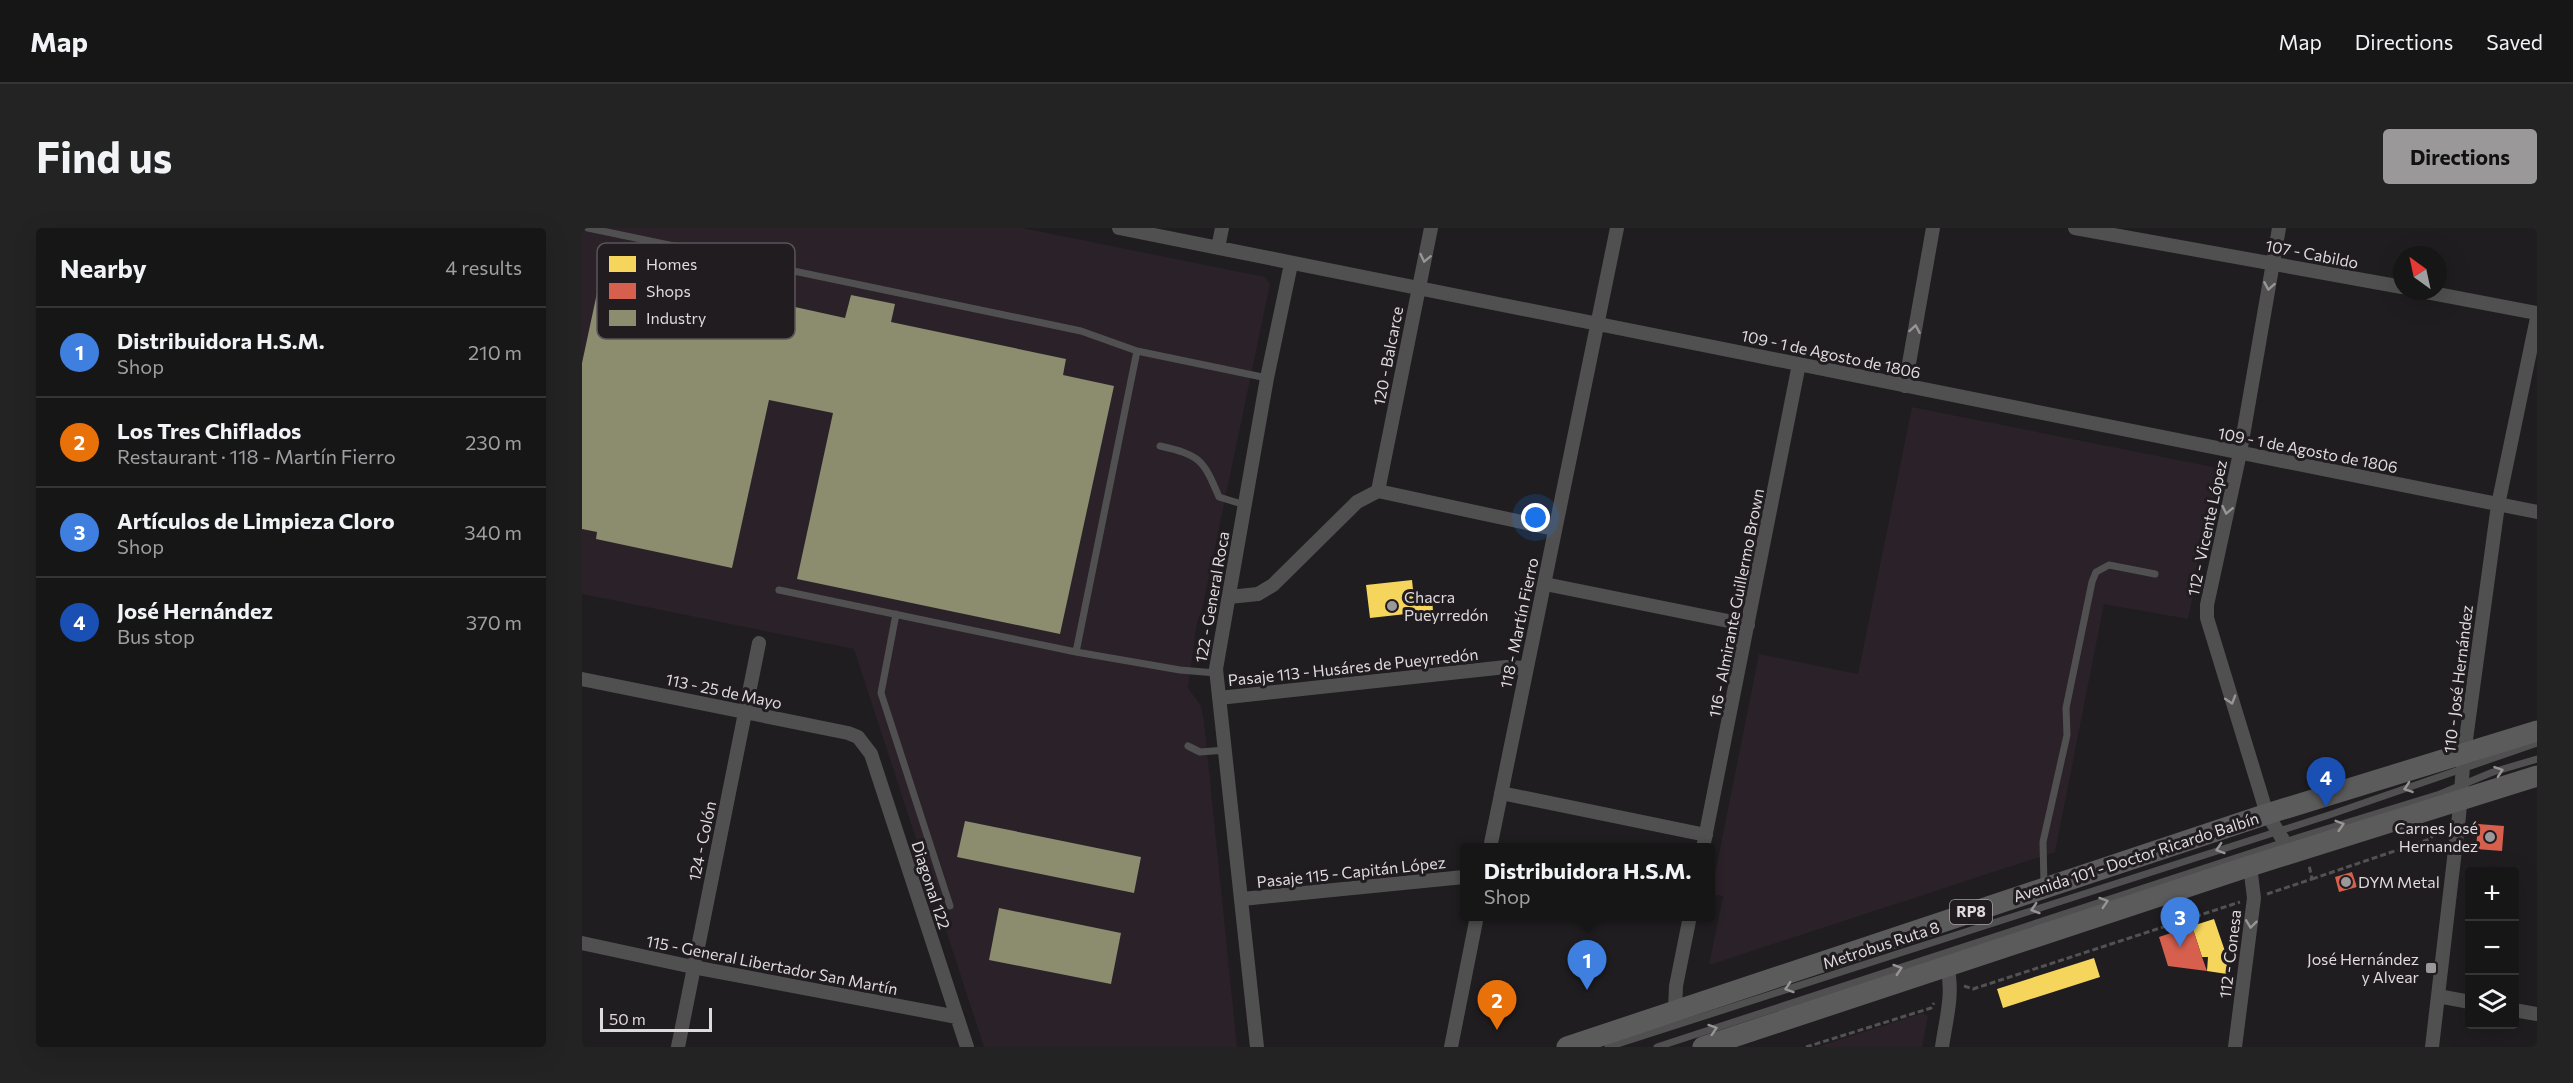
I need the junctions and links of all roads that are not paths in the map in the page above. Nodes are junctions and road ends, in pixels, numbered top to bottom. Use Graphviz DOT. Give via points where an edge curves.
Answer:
graph roads {
  1 [pos="588,228"];
  2 [pos="1119,228"];
  3 [pos="1222,228"];
  4 [pos="1431,228"];
  5 [pos="1617,228"];
  6 [pos="1933,228"];
  7 [pos="2075,228"];
  8 [pos="2279,228"];
  9 [pos="660,243"];
  10 [pos="1218,248"];
  11 [pos="2273,263"];
  12 [pos="1291,264"];
  13 [pos="795,271"];
  14 [pos="2393,285"];
  15 [pos="1418,288"];
  16 [pos="2447,296"];
  17 [pos="2537,313"];
  18 [pos="2537,318"];
  19 [pos="1596,324"];
  20 [pos="1137,351"];
  21 [pos="1799,364"];
  22 [pos="1267,378"];
  23 [pos="1905,386"];
  24 [pos="1160,446"];
  25 [pos="2240,453"];
  26 [pos="1378,491"];
  27 [pos="1245,505"];
  28 [pos="2498,505"];
  29 [pos="2537,512"];
  30 [pos="1554,529"];
  31 [pos="2156,574"];
  32 [pos="1545,584"];
  33 [pos="779,590"];
  34 [pos="1228,597"];
  35 [pos="896,614"];
  36 [pos="1748,626"];
  37 [pos="759,643"];
  38 [pos="1076,652"];
  39 [pos="1526,668"];
  40 [pos="1216,673"];
  41 [pos="582,679"];
  42 [pos="1219,698"];
  43 [pos="745,713"];
  44 [pos="2537,731"];
  45 [pos="858,737"];
  46 [pos="2537,743"];
  47 [pos="1188,746"];
  48 [pos="1226,750"];
  49 [pos="2537,759"];
  50 [pos="2464,761"];
  51 [pos="2537,776"];
  52 [pos="1502,793"];
  53 [pos="2461,793"];
  54 [pos="2271,822"];
  55 [pos="1705,841"];
  56 [pos="1491,843"];
  57 [pos="2296,848"];
  58 [pos="2250,866"];
  59 [pos="1460,877"];
  60 [pos="2044,888"];
  61 [pos="1242,899"];
  62 [pos="950,906"];
  63 [pos="1475,921"];
  64 [pos="1689,921"];
  65 [pos="582,943"];
  66 [pos="1947,966"];
  67 [pos="693,967"];
  68 [pos="2438,996"];
  69 [pos="2465,1001"];
  70 [pos="1675,1010"];
  71 [pos="2519,1011"];
  72 [pos="2537,1014"];
  73 [pos="957,1017"];
  74 [pos="678,1047"];
  75 [pos="967,1047"];
  76 [pos="1257,1047"];
  77 [pos="1451,1047"];
  78 [pos="1567,1047"];
  79 [pos="1608,1047"];
  80 [pos="1657,1047"];
  81 [pos="1703,1047"];
  82 [pos="1942,1047"];
  83 [pos="2235,1047"];
  84 [pos="2432,1047"];
  1 -- 9 [label="lane"];
  2 -- 10 [label="street, 109 - 1 de Agosto de 1806"];
  3 -- 10 [label="street"];
  4 -- 15 [label="street, 120 - Balcarce, one-way"];
  5 -- 19 [label="street, 118 - Martín Fierro"];
  23 -- 6 [label="street, one-way"];
  7 -- 11 [label="street, 107 - Cabildo"];
  8 -- 11 [label="street, 112 - Vicente López"];
  10 -- 12 [label="street, 109 - 1 de Agosto de 1806"];
  11 -- 14 [label="street, 107 - Cabildo"];
  11 -- 25 [label="street, 112 - Vicente López, one-way"];
  12 -- 15 [label="street, 109 - 1 de Agosto de 1806"];
  12 -- 22 [label="street, 122 - General Roca"];
  13 -- 20 [label="lane" via="1081,331"];
  15 -- 19 [label="street, 109 - 1 de Agosto de 1806"];
  15 -- 26 [label="street, 120 - Balcarce"];
  16 -- 17 [label="street"];
  18 -- 28 [label="street, 110 - José Hernández"];
  19 -- 21 [label="street, 109 - 1 de Agosto de 1806"];
  19 -- 30 [label="street, 118 - Martín Fierro"];
  20 -- 22 [label="lane"];
  20 -- 38 [label="lane"];
  21 -- 23 [label="street, 109 - 1 de Agosto de 1806"];
  21 -- 36 [label="street, 116 - Almirante Guillermo Brown"];
  22 -- 27 [label="street, 122 - General Roca"];
  23 -- 25 [label="street, 109 - 1 de Agosto de 1806"];
  24 -- 27 [label="lane" via="1189,452 1202,464 1219,497"];
  25 -- 28 [label="street, 109 - 1 de Agosto de 1806"];
  25 -- 54 [label="street, 112 - Vicente López, one-way" via="2207,618"];
  26 -- 30 [label="street"];
  26 -- 34 [label="street" via="1358,502 1273,585 1258,594"];
  27 -- 34 [label="street, 122 - General Roca"];
  28 -- 29 [label="street, 109 - 1 de Agosto de 1806"];
  28 -- 50 [label="street, 110 - José Hernández"];
  30 -- 32 [label="street, 118 - Martín Fierro"];
  31 -- 60 [label="lane" via="2109,565 2096,572 2092,582 2066,708 2067,735 2043,842"];
  32 -- 36 [label="street"];
  32 -- 39 [label="street, 118 - Martín Fierro"];
  33 -- 35 [label="lane"];
  34 -- 40 [label="street, 122 - General Roca"];
  35 -- 38 [label="lane"];
  35 -- 62 [label="lane" via="881,693"];
  36 -- 55 [label="street, 116 - Almirante Guillermo Brown"];
  37 -- 43 [label="street, 124 - Colón"];
  38 -- 40 [label="lane"];
  39 -- 42 [label="street, Pasaje 113 - Husáres de Pueyrredón"];
  39 -- 52 [label="street, 118 - Martín Fierro"];
  40 -- 42 [label="street, 122 - General Roca"];
  41 -- 43 [label="street, 113 - 25 de Mayo"];
  42 -- 48 [label="street, 122 - General Roca"];
  43 -- 45 [label="street, 113 - 25 de Mayo"];
  43 -- 67 [label="street, 124 - Colón"];
  44 -- 50 [label="main road, Avenida 101 - Doctor Ricardo Balbín / RP8"];
  45 -- 73 [label="street, Diagonal 122" via="871,754"];
  46 -- 50 [label="lane"];
  47 -- 48 [label="lane" via="1200,752"];
  48 -- 61 [label="street, 122 - General Roca"];
  53 -- 49 [label="lane, one-way" via="2493,772"];
  50 -- 53 [label="street, 110 - José Hernández"];
  50 -- 54 [label="main road, Avenida 101 - Doctor Ricardo Balbín / RP8, one-way"];
  51 -- 53 [label="main road"];
  52 -- 55 [label="street"];
  52 -- 56 [label="street, 118 - Martín Fierro"];
  57 -- 53 [label="main road, one-way"];
  53 -- 68 [label="street, 110 - José Hernández"];
  54 -- 57 [label="street, 112 - Vicente López"];
  54 -- 60 [label="main road, Avenida 101 - Doctor Ricardo Balbín / RP8"];
  54 -- 79 [label="lane, Metrobus Ruta 8, one-way"];
  57 -- 58 [label="main road"];
  80 -- 57 [label="lane, Metrobus Ruta 8, one-way"];
  58 -- 66 [label="main road"];
  58 -- 83 [label="street, 112 - Conesa, one-way" via="2254,898"];
  59 -- 61 [label="street, Pasaje 115 - Capitán López"];
  60 -- 70 [label="main road, Avenida 101 - Doctor Ricardo Balbín / RP8"];
  61 -- 76 [label="street, 122 - General Roca"];
  63 -- 77 [label="street"];
  64 -- 70 [label="street"];
  65 -- 67 [label="street, 115 - General Libertador San Martín"];
  66 -- 81 [label="main road"];
  66 -- 82 [label="street" via="1951,991"];
  67 -- 73 [label="street, 115 - General Libertador San Martín"];
  67 -- 74 [label="street, 124 - Colón"];
  68 -- 69 [label="street"];
  68 -- 84 [label="street, 110 - José Hernández"];
  70 -- 78 [label="main road, Avenida 101 - Doctor Ricardo Balbín / RP8"];
  71 -- 72 [label="street"];
  73 -- 75 [label="street, Diagonal 122"];
}
